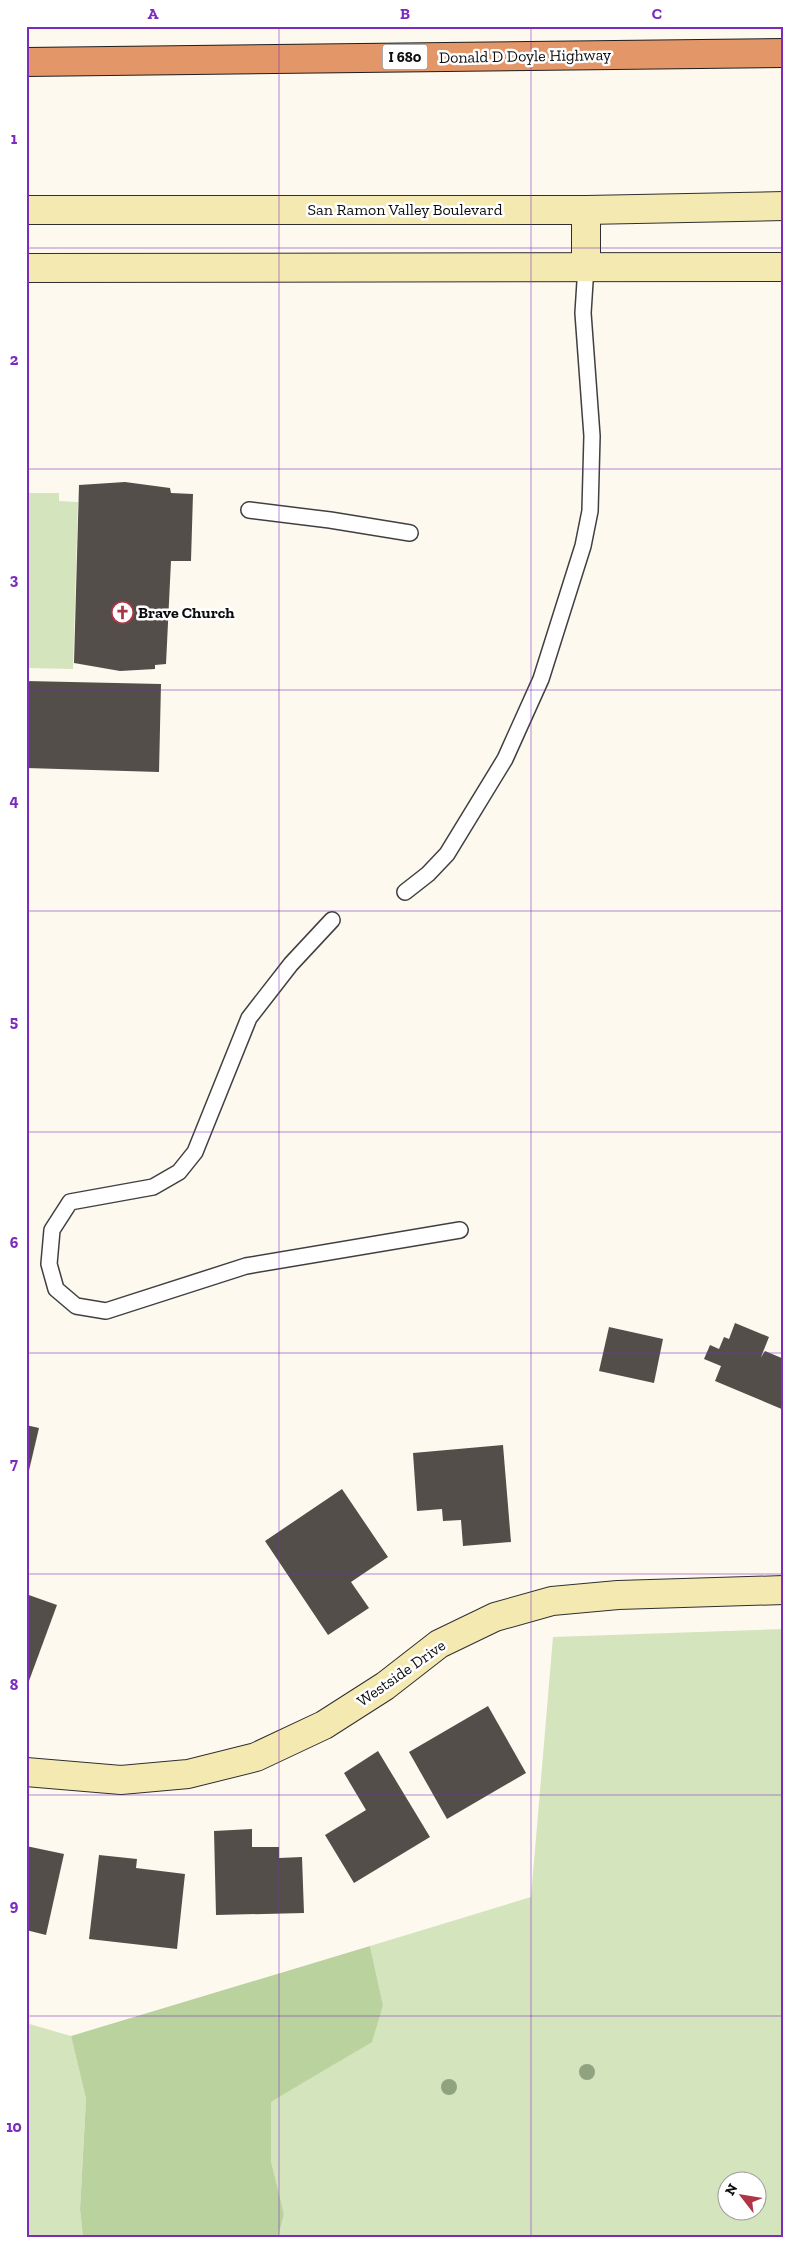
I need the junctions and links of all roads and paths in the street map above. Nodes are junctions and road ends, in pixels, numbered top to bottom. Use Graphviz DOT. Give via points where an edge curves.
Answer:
graph roads {
  1 [pos="784,53"];
  2 [pos="26,62"];
  3 [pos="784,206"];
  4 [pos="26,210"];
  5 [pos="586,210"];
  6 [pos="586,266"];
  7 [pos="784,267"];
  8 [pos="26,268"];
  9 [pos="249,510"];
  10 [pos="410,533"];
  11 [pos="404,892"];
  12 [pos="332,920"];
  13 [pos="460,1230"];
  14 [pos="784,1590"];
  15 [pos="26,1772"];
  1 -- 2 [label="highway, Donald D Doyle Highway / I 680"];
  3 -- 5 [label="main road, San Ramon Valley Boulevard"];
  4 -- 5 [label="main road, San Ramon Valley Boulevard"];
  5 -- 6 [label="main road"];
  6 -- 7 [label="main road"];
  6 -- 8 [label="main road"];
  6 -- 11 [label="lane" via="583,313 592,436 590,510 583,546 541,679 505,759 447,854"];
  9 -- 10 [label="lane"];
  12 -- 13 [label="lane" via="249,1018 195,1152 179,1172 152,1188 70,1202 52,1230 49,1264 56,1289 76,1306 106,1311 246,1266"];
  14 -- 15 [label="main road, Westside Drive" via="618,1595 552,1601 494,1616 439,1644 385,1686 324,1725 256,1757 188,1774 121,1780"];
}
